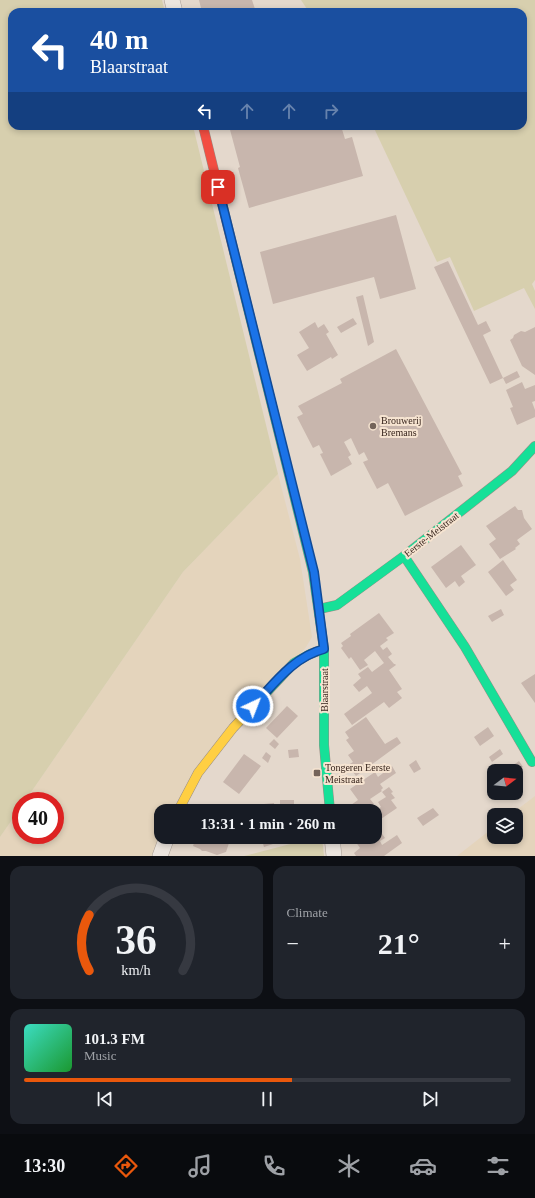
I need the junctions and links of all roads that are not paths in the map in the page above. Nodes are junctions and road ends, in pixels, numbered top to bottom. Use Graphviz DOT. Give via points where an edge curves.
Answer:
graph roads {
  1 [pos="204,130"];
  2 [pos="535,446"];
  3 [pos="404,556"];
  4 [pos="319,609"];
  5 [pos="324,649"];
  6 [pos="532,762"];
  7 [pos="182,804"];
  8 [pos="329,804"];
  9 [pos="164,844"];
  10 [pos="333,844"];
  11 [pos="160,856"];
  12 [pos="334,856"];
  1 -- 4 [label="street, Blaarstraat" via="314,572"];
  2 -- 3 [label="street, Eerste-Meistraat" via="512,471"];
  3 -- 4 [label="street, Eerste-Meistraat" via="337,606"];
  3 -- 6 [label="street" via="465,647"];
  4 -- 5 [label="street, Blaarstraat"];
  5 -- 7 [label="street" via="294,663 233,728 198,773"];
  5 -- 8 [label="street, Blaarstraat" via="324,745"];
  9 -- 11 [label="street"];
  10 -- 12 [label="street"];
}
